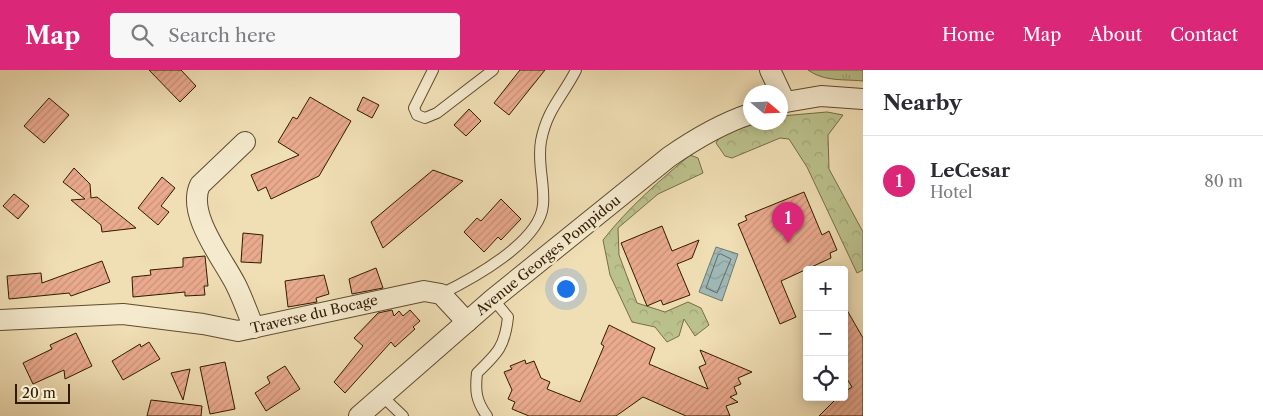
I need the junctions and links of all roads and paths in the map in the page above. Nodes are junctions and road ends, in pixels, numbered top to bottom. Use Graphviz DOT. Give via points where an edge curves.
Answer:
graph roads {
  1 [pos="433,70"];
  2 [pos="492,70"];
  3 [pos="576,70"];
  4 [pos="770,70"];
  5 [pos="776,85"];
  6 [pos="863,98"];
  7 [pos="788,101"];
  8 [pos="743,116"];
  9 [pos="244,142"];
  10 [pos="441,294"];
  11 [pos="493,299"];
  12 [pos="0,320"];
  13 [pos="467,322"];
  14 [pos="254,328"];
  15 [pos="382,396"];
  16 [pos="359,416"];
  17 [pos="402,416"];
  18 [pos="487,416"];
  1 -- 2 [label="lane" via="414,108 417,116 425,118 438,113"];
  3 -- 10 [label="lane" via="547,119 541,142 544,206 539,222 530,236 473,278"];
  4 -- 5 [label="street"];
  6 -- 7 [label="street" via="821,96"];
  8 -- 11 [label="street, Avenue Georges Pompidou" via="698,137 669,157"];
  9 -- 14 [label="street" via="200,185 196,194 200,216"];
  10 -- 13 [label="street"];
  10 -- 14 [label="street, Traverse du Bocage" via="424,291 404,294"];
  11 -- 13 [label="street, Avenue Georges Pompidou"];
  11 -- 18 [label="lane" via="508,317 500,351 477,373 475,393"];
  12 -- 14 [label="street, Traverse du Bocage" via="123,314 238,331"];
  13 -- 15 [label="street, Avenue Georges Pompidou"];
  15 -- 16 [label="street, Avenue Georges Pompidou"];
  15 -- 17 [label="lane"];
}
